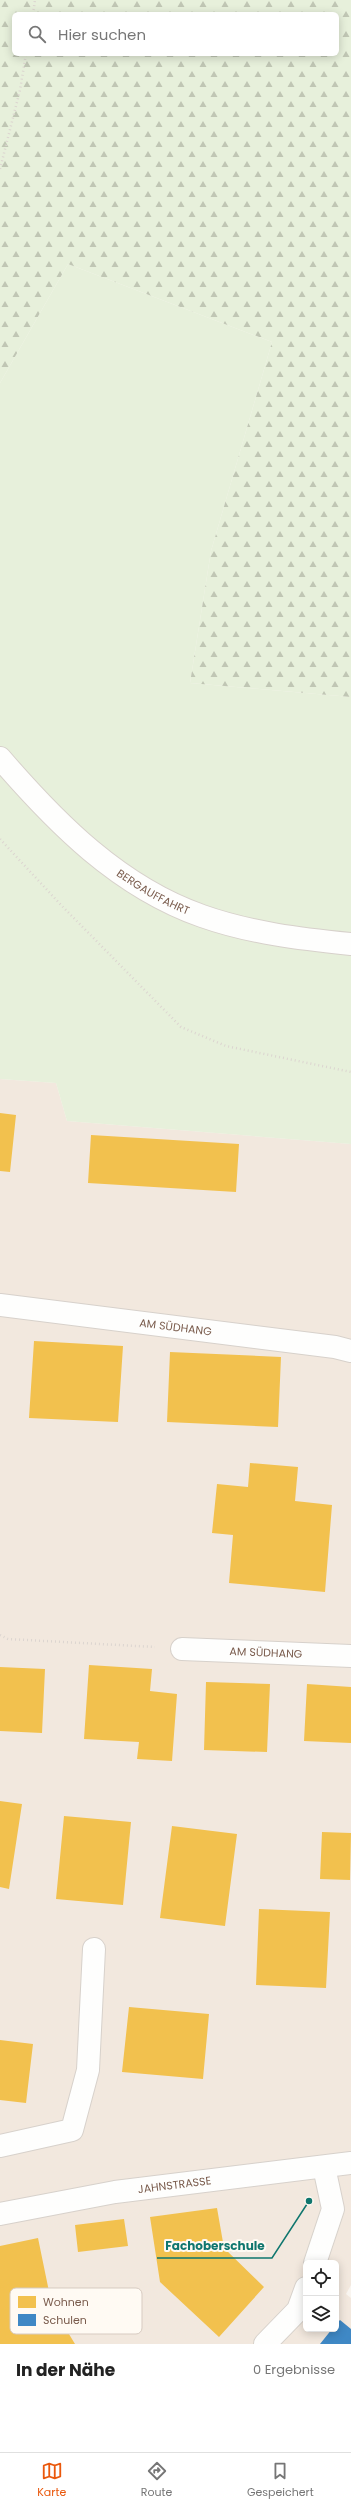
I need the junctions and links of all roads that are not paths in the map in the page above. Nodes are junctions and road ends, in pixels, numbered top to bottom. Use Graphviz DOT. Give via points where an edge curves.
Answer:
graph roads {
  1 [pos="0,758"];
  2 [pos="351,944"];
  3 [pos="0,1305"];
  4 [pos="351,1351"];
  5 [pos="182,1649"];
  6 [pos="351,1656"];
  7 [pos="94,1949"];
  8 [pos="0,2146"];
  9 [pos="351,2163"];
  10 [pos="324,2167"];
  11 [pos="0,2214"];
  12 [pos="316,2260"];
  13 [pos="303,2296"];
  14 [pos="265,2344"];
  1 -- 2 [label="street, BERGAUFFAHRT" via="40,804 86,847 143,889 202,916 251,930"];
  3 -- 4 [label="street, AM SÜDHANG" via="335,1346"];
  5 -- 6 [label="street, AM SÜDHANG"];
  7 -- 8 [label="street" via="88,2070 72,2130"];
  9 -- 10 [label="street, JAHNSTRASSE"];
  10 -- 11 [label="street, JAHNSTRASSE" via="115,2192"];
  10 -- 12 [label="street" via="333,2209"];
  13 -- 14 [label="street" via="298,2310"];
}
